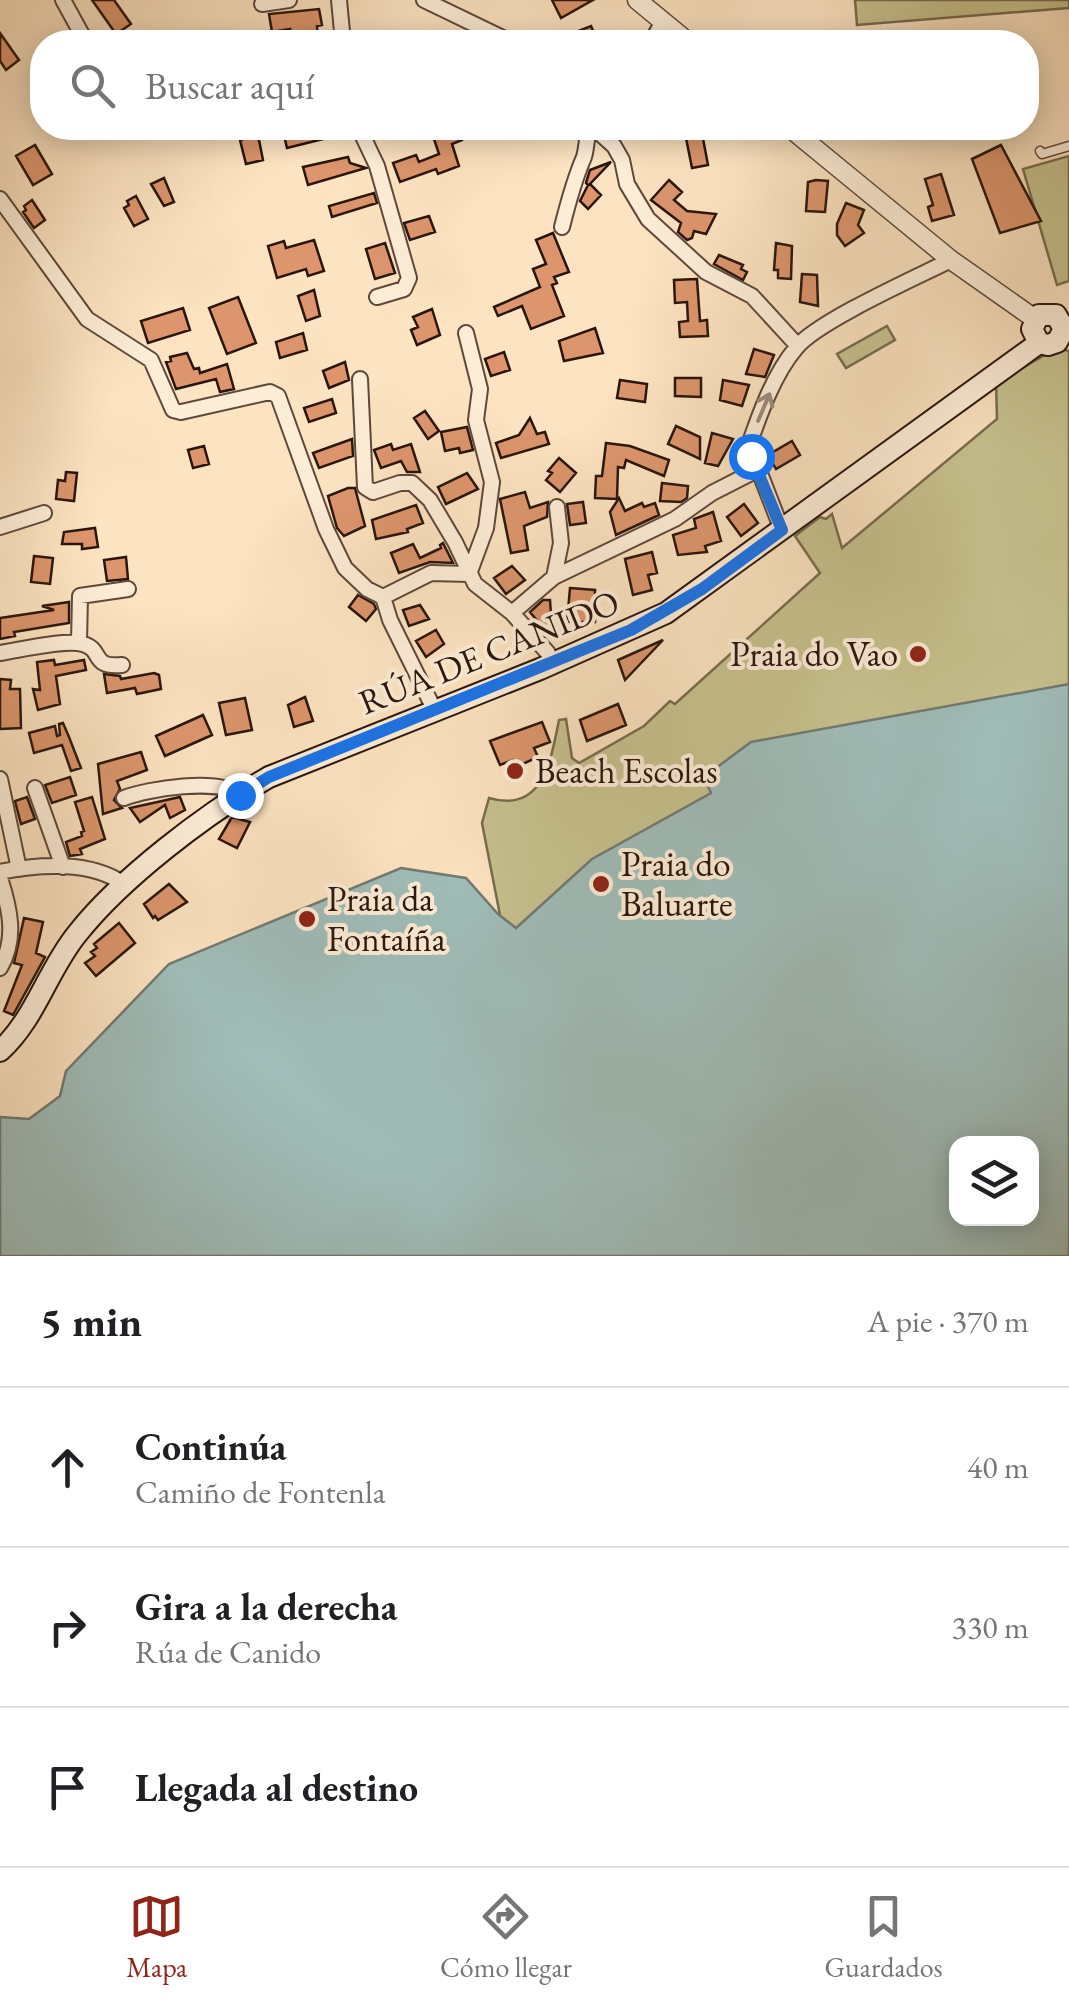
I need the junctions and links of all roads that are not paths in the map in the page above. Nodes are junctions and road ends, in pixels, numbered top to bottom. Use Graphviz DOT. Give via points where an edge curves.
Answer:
graph roads {
  1 [pos="63,0"];
  2 [pos="288,0"];
  3 [pos="339,0"];
  4 [pos="424,0"];
  5 [pos="637,0"];
  6 [pos="262,4"];
  7 [pos="663,22"];
  8 [pos="79,30"];
  9 [pos="342,30"];
  10 [pos="487,30"];
  11 [pos="658,30"];
  12 [pos="673,30"];
  13 [pos="365,140"];
  14 [pos="586,140"];
  15 [pos="607,140"];
  16 [pos="805,140"];
  17 [pos="1069,146"];
  18 [pos="1040,151"];
  19 [pos="0,199"];
  20 [pos="562,227"];
  21 [pos="950,260"];
  22 [pos="377,297"];
  23 [pos="1056,319"];
  24 [pos="466,333"];
  25 [pos="797,346"];
  26 [pos="360,379"];
  27 [pos="758,470"];
  28 [pos="558,508"];
  29 [pos="44,514"];
  30 [pos="0,527"];
  31 [pos="782,530"];
  32 [pos="468,574"];
  33 [pos="554,577"];
  34 [pos="128,590"];
  35 [pos="383,597"];
  36 [pos="512,613"];
  37 [pos="79,643"];
  38 [pos="0,653"];
  39 [pos="548,653"];
  40 [pos="122,665"];
  41 [pos="435,710"];
  42 [pos="0,779"];
  43 [pos="35,788"];
  44 [pos="240,795"];
  45 [pos="124,798"];
  46 [pos="64,867"];
  47 [pos="18,869"];
  48 [pos="0,875"];
  49 [pos="124,885"];
  50 [pos="0,968"];
  51 [pos="0,1050"];
  1 -- 8 [label="street"];
  2 -- 6 [label="street"];
  3 -- 9 [label="street"];
  4 -- 10 [label="street"];
  5 -- 7 [label="street"];
  7 -- 11 [label="street"];
  7 -- 12 [label="street"];
  13 -- 22 [label="street" via="409,278 404,289"];
  14 -- 20 [label="street"];
  15 -- 25 [label="street" via="648,219 706,272 752,296"];
  16 -- 21 [label="street"];
  17 -- 18 [label="lane"];
  19 -- 35 [label="street" via="87,319 151,360 174,410 270,392 283,403 345,568"];
  21 -- 23 [label="street"];
  21 -- 25 [label="street"];
  23 -- 31 [label="main road, RÚA DE CANIDO" via="1057,342 1039,343"];
  24 -- 32 [label="street" via="480,389 476,420 492,482 486,528"];
  27 -- 25 [label="street, one-way" via="749,445"];
  26 -- 32 [label="street" via="365,487 380,492 412,483 430,500"];
  27 -- 31 [label="street"];
  27 -- 33 [label="street"];
  28 -- 33 [label="street" via="561,543"];
  29 -- 30 [label="street"];
  31 -- 41 [label="main road, RÚA DE CANIDO" via="649,622"];
  32 -- 35 [label="street" via="431,572"];
  32 -- 36 [label="street"];
  33 -- 36 [label="street"];
  34 -- 37 [label="street" via="80,596"];
  35 -- 41 [label="street"];
  36 -- 39 [label="street"];
  37 -- 38 [label="street"];
  37 -- 40 [label="street" via="100,663"];
  41 -- 44 [label="main road, RÚA DE CANIDO"];
  42 -- 47 [label="street"];
  43 -- 46 [label="street"];
  44 -- 45 [label="street" via="224,785"];
  44 -- 49 [label="main road, RÚA DE CANIDO"];
  46 -- 47 [label="street"];
  46 -- 49 [label="street"];
  47 -- 48 [label="street"];
  48 -- 50 [label="street" via="11,943"];
  49 -- 51 [label="main road, RÚA DE CANIDO" via="74,936 31,1015"];
}
